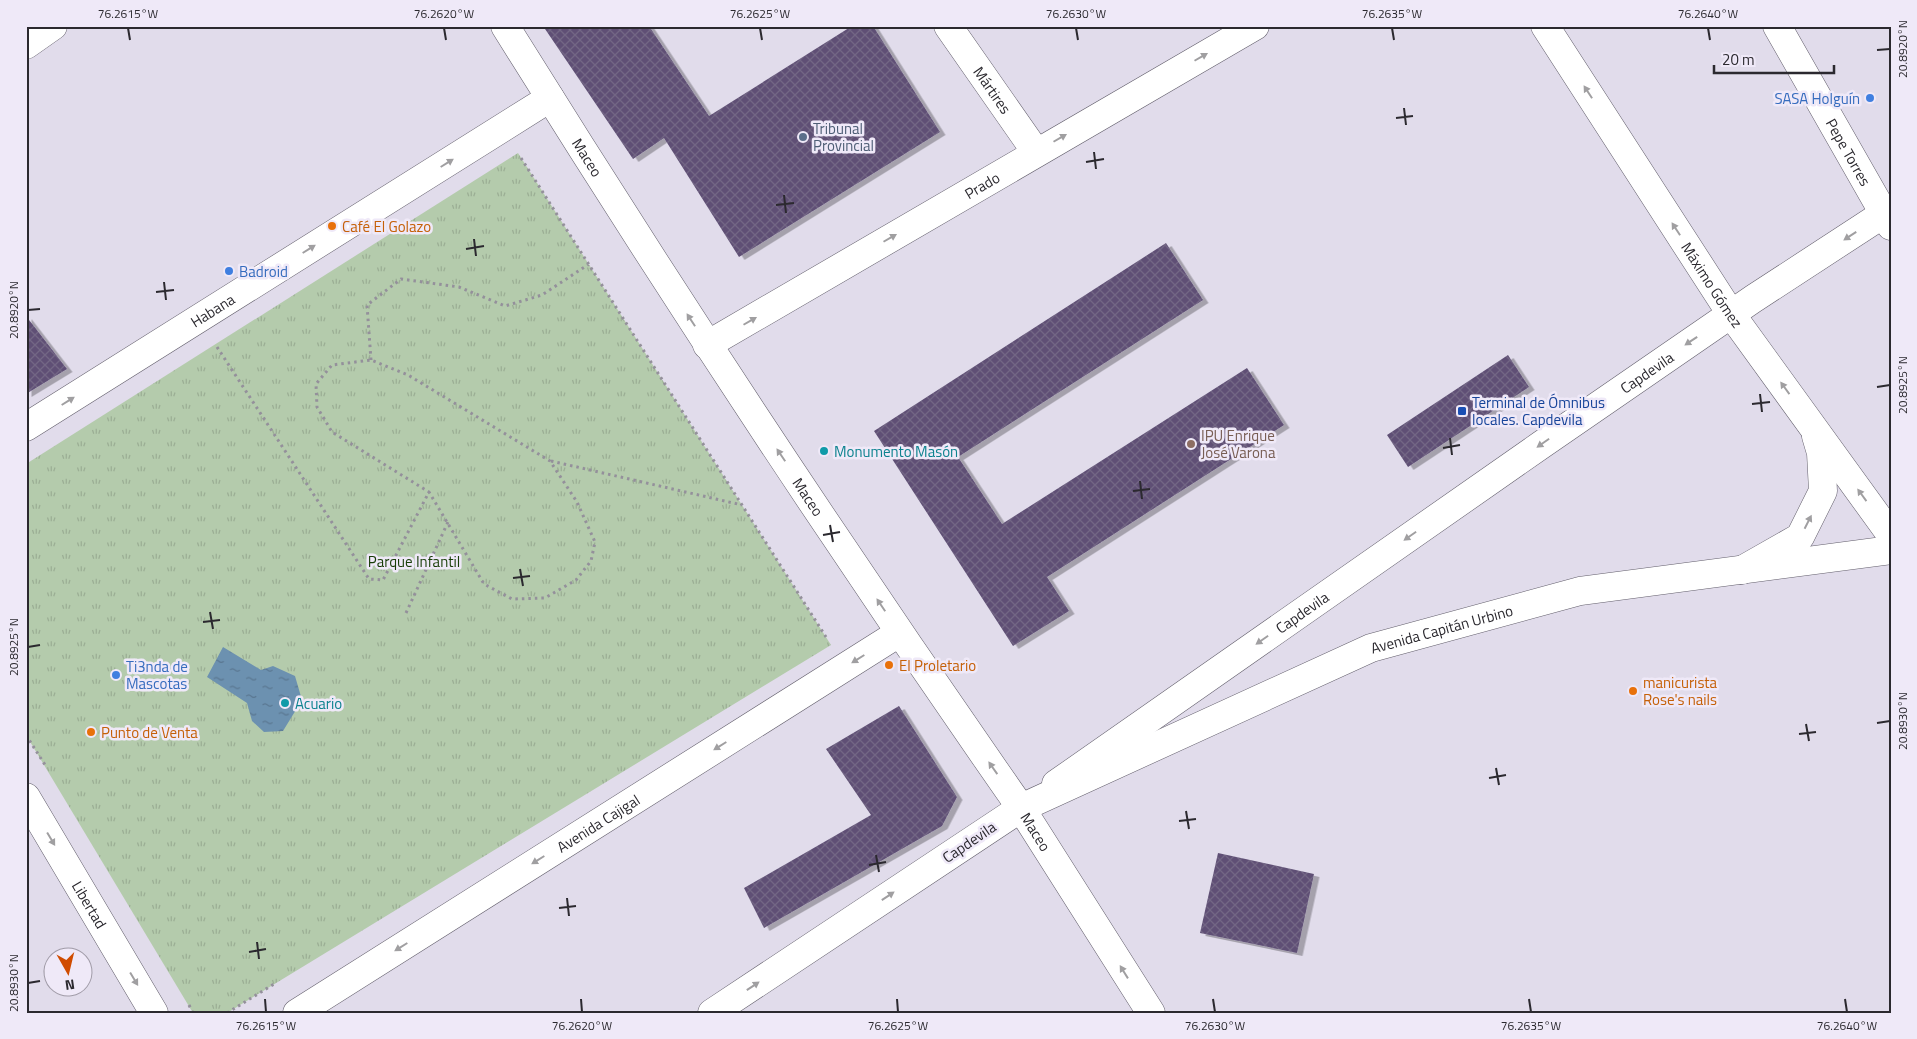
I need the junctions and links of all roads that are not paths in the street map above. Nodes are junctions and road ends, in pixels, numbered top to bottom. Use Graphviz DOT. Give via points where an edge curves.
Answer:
graph roads {
  1 [pos="53,26"];
  2 [pos="506,26"];
  3 [pos="948,26"];
  4 [pos="1255,26"];
  5 [pos="1545,26"];
  6 [pos="1777,26"];
  7 [pos="26,44"];
  8 [pos="550,98"];
  9 [pos="1036,152"];
  10 [pos="1888,217"];
  11 [pos="1732,314"];
  12 [pos="708,345"];
  13 [pos="26,426"];
  14 [pos="1813,427"];
  15 [pos="1891,535"];
  16 [pos="1891,550"];
  17 [pos="1742,570"];
  18 [pos="899,633"];
  19 [pos="26,797"];
  20 [pos="1021,808"];
  21 [pos="154,1013"];
  22 [pos="297,1013"];
  23 [pos="712,1013"];
  24 [pos="1150,1013"];
  1 -- 7 [label="street"];
  2 -- 8 [label="street, Maceo"];
  3 -- 9 [label="street, Mártires"];
  9 -- 4 [label="street, Prado, one-way"];
  11 -- 5 [label="street, Máximo Gómez, one-way"];
  6 -- 10 [label="street, Pepe Torres"];
  12 -- 8 [label="street, Maceo, one-way"];
  13 -- 8 [label="street, Habana, one-way"];
  12 -- 9 [label="street, Prado, one-way"];
  10 -- 11 [label="street, Capdevila, one-way"];
  14 -- 11 [label="street, Máximo Gómez, one-way"];
  11 -- 20 [label="street, Capdevila, one-way"];
  18 -- 12 [label="street, Maceo, one-way"];
  15 -- 14 [label="street, Máximo Gómez, one-way"];
  17 -- 14 [label="street, one-way" via="1800,537 1823,491 1821,453"];
  16 -- 17 [label="street, Avenida Capitán Urbino"];
  17 -- 20 [label="street, Avenida Capitán Urbino" via="1580,591 1371,648"];
  20 -- 18 [label="street, Maceo, one-way"];
  18 -- 22 [label="street, Avenida Cajigal, one-way"];
  19 -- 21 [label="street, Libertad, one-way"];
  23 -- 20 [label="street, Capdevila, one-way"];
  24 -- 20 [label="street, Maceo, one-way"];
}
